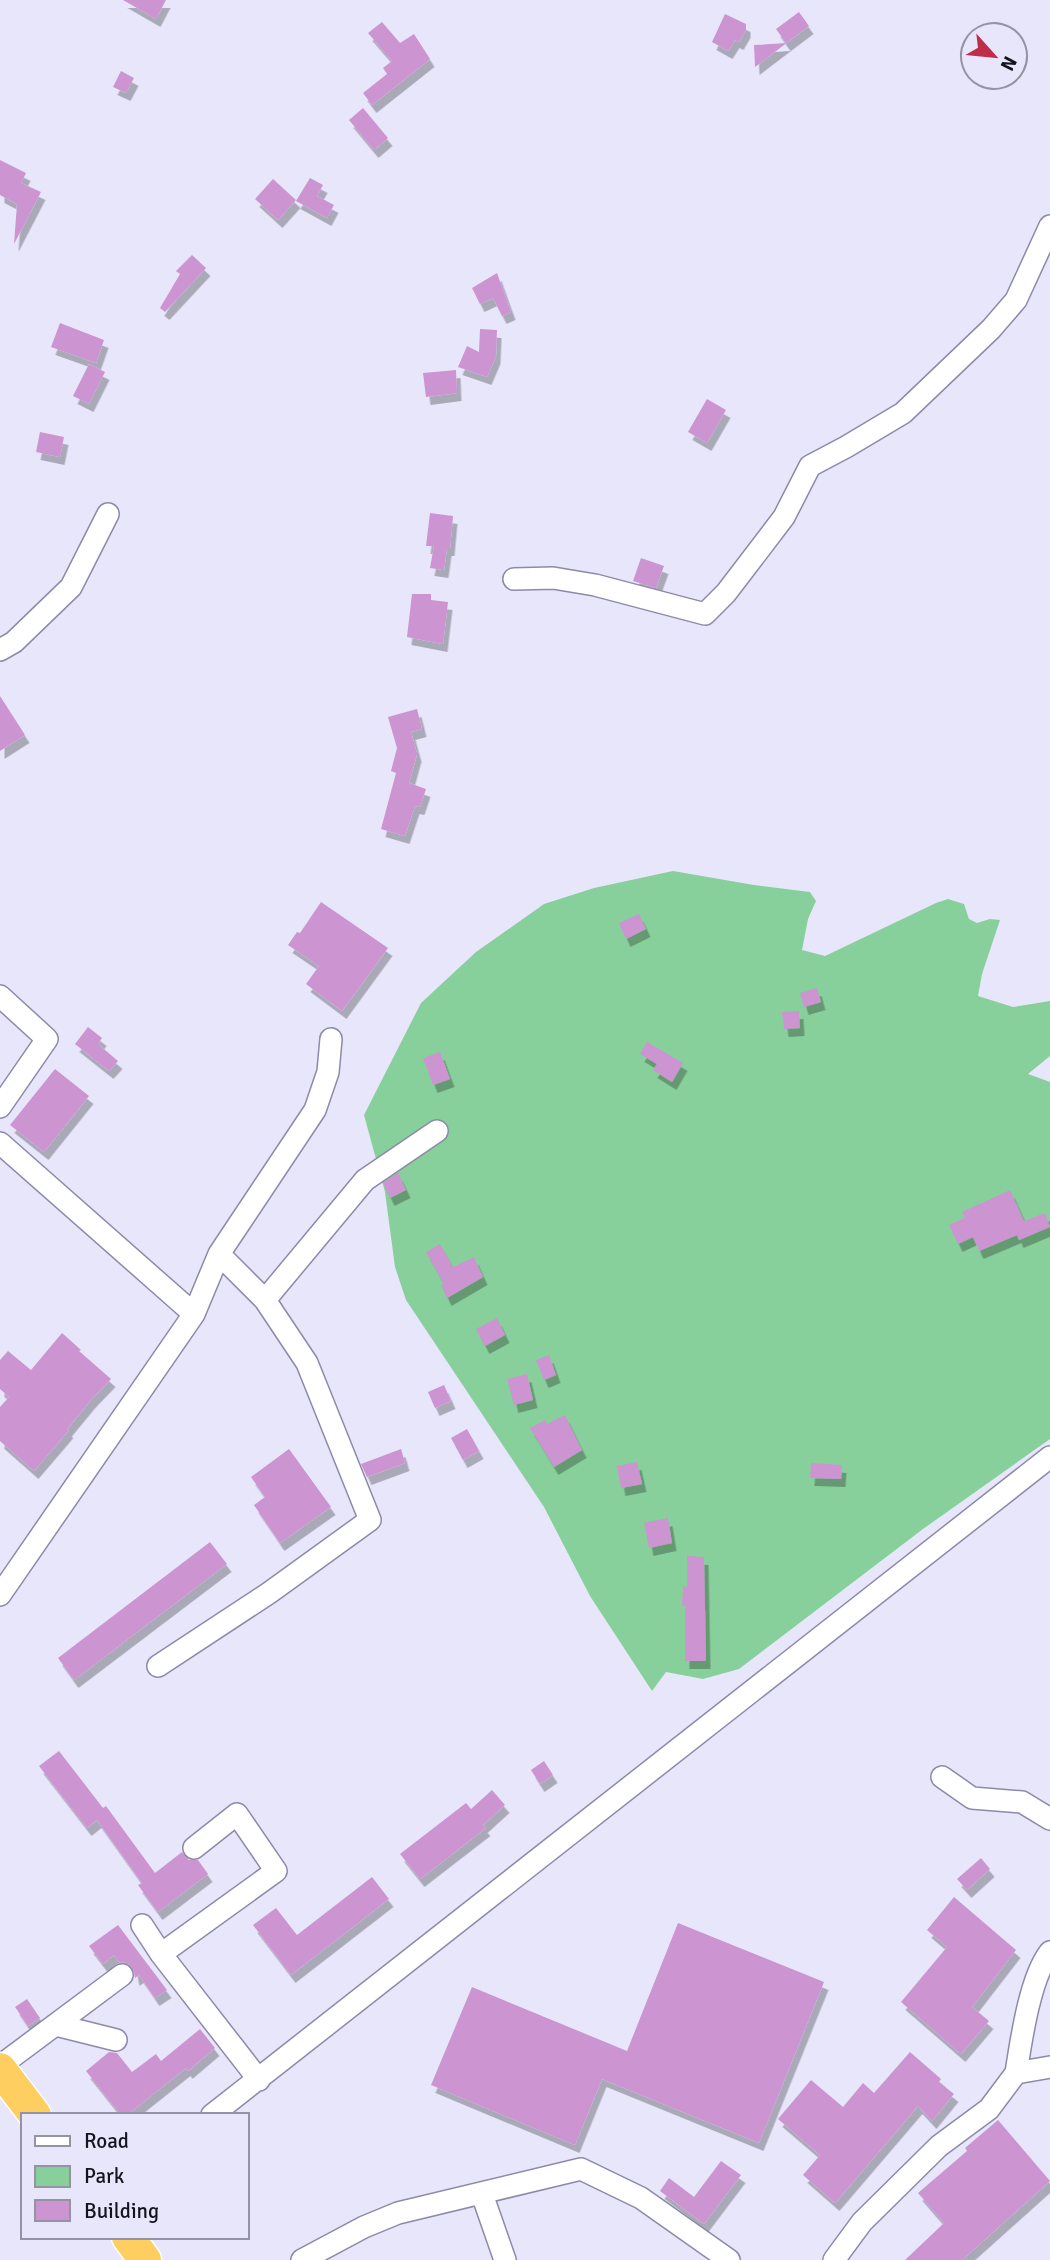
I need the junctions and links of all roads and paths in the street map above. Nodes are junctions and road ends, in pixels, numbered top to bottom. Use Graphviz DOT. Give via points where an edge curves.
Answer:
graph roads {
  1 [pos="1050,226"];
  2 [pos="108,514"];
  3 [pos="514,579"];
  4 [pos="0,650"];
  5 [pos="0,996"];
  6 [pos="331,1039"];
  7 [pos="0,1107"];
  8 [pos="437,1131"];
  9 [pos="0,1143"];
  10 [pos="219,1254"];
  11 [pos="265,1300"];
  12 [pos="194,1314"];
  13 [pos="1050,1457"];
  14 [pos="0,1595"];
  15 [pos="158,1666"];
  16 [pos="943,1777"];
  17 [pos="1050,1819"];
  18 [pos="194,1848"];
  19 [pos="142,1925"];
  20 [pos="1050,1952"];
  21 [pos="161,1954"];
  22 [pos="122,1975"];
  23 [pos="56,2025"];
  24 [pos="116,2040"];
  25 [pos="0,2067"];
  26 [pos="1050,2067"];
  27 [pos="1016,2074"];
  28 [pos="259,2080"];
  29 [pos="34,2113"];
  30 [pos="215,2113"];
  31 [pos="482,2194"];
  32 [pos="129,2239"];
  33 [pos="145,2260"];
  34 [pos="302,2260"];
  35 [pos="505,2260"];
  36 [pos="729,2260"];
  37 [pos="834,2260"];
  1 -- 3 [label="street" via="1016,300 999,320 903,413 810,466 784,517 705,614 595,585 552,578"];
  2 -- 4 [label="street" via="71,587"];
  5 -- 7 [label="street" via="47,1039"];
  6 -- 10 [label="street" via="328,1072 315,1110"];
  8 -- 11 [label="street" via="365,1180"];
  9 -- 12 [label="street"];
  10 -- 11 [label="street"];
  10 -- 12 [label="street"];
  11 -- 15 [label="street" via="307,1363 370,1520 269,1594"];
  12 -- 14 [label="street"];
  13 -- 28 [label="street"];
  16 -- 17 [label="street" via="972,1798 1023,1802"];
  18 -- 21 [label="street" via="237,1814 276,1871"];
  19 -- 21 [label="street"];
  20 -- 27 [label="street" via="1041,1963"];
  21 -- 28 [label="street"];
  22 -- 23 [label="street"];
  23 -- 24 [label="street"];
  23 -- 25 [label="street"];
  25 -- 29 [label="highway"];
  26 -- 27 [label="street"];
  27 -- 37 [label="street" via="989,2109 939,2146 862,2222"];
  28 -- 30 [label="street"];
  31 -- 34 [label="street" via="398,2213"];
  31 -- 35 [label="street"];
  31 -- 36 [label="street" via="581,2169 641,2198"];
  32 -- 33 [label="highway"];
}
